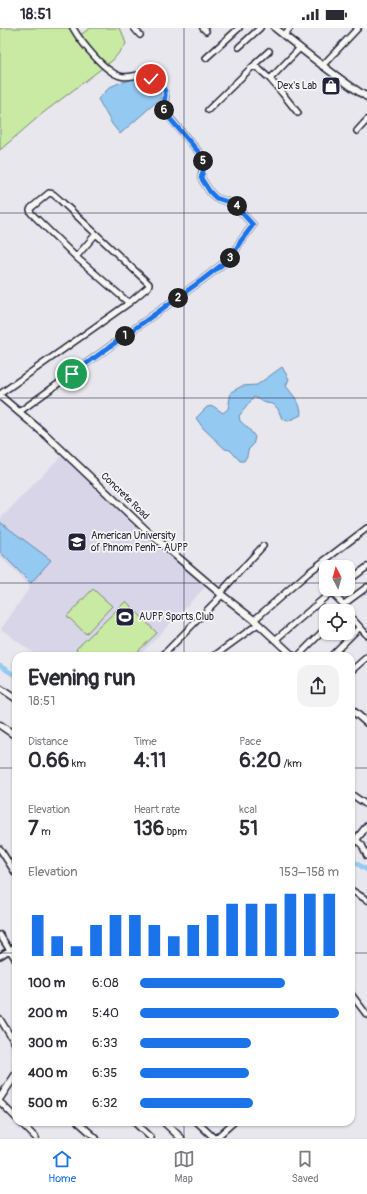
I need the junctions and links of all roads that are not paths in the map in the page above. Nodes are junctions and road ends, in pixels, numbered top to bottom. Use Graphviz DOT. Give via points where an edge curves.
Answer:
graph roads {
  1 [pos="73,28"];
  2 [pos="134,28"];
  3 [pos="239,28"];
  4 [pos="260,28"];
  5 [pos="276,28"];
  6 [pos="290,28"];
  7 [pos="358,28"];
  8 [pos="140,35"];
  9 [pos="284,35"];
  10 [pos="239,47"];
  11 [pos="300,48"];
  12 [pos="269,51"];
  13 [pos="206,58"];
  14 [pos="254,66"];
  15 [pos="322,66"];
  16 [pos="270,79"];
  17 [pos="367,97"];
  18 [pos="208,110"];
  19 [pos="298,113"];
  20 [pos="367,120"];
  21 [pos="357,131"];
  22 [pos="96,234"];
  23 [pos="76,257"];
  24 [pos="129,303"];
  25 [pos="0,395"];
  26 [pos="19,412"];
  27 [pos="367,528"];
  28 [pos="263,546"];
  29 [pos="367,567"];
  30 [pos="355,576"];
  31 [pos="367,587"];
  32 [pos="221,594"];
  33 [pos="326,596"];
  34 [pos="335,596"];
  35 [pos="355,596"];
  36 [pos="355,596"];
  37 [pos="256,622"];
  38 [pos="355,622"];
  39 [pos="360,627"];
  40 [pos="319,635"];
  41 [pos="367,635"];
  42 [pos="275,640"];
  43 [pos="166,652"];
  44 [pos="219,652"];
  45 [pos="285,652"];
  46 [pos="302,652"];
  47 [pos="335,652"];
  48 [pos="367,657"];
  49 [pos="355,668"];
  50 [pos="0,688"];
  51 [pos="12,696"];
  52 [pos="355,713"];
  53 [pos="367,723"];
  54 [pos="0,725"];
  55 [pos="12,733"];
  56 [pos="355,797"];
  57 [pos="367,805"];
  58 [pos="367,826"];
  59 [pos="355,839"];
  60 [pos="355,842"];
  61 [pos="0,849"];
  62 [pos="367,856"];
  63 [pos="12,868"];
  64 [pos="355,892"];
  65 [pos="367,900"];
  66 [pos="0,935"];
  67 [pos="12,948"];
  68 [pos="9,950"];
  69 [pos="12,954"];
  70 [pos="0,956"];
  71 [pos="355,999"];
  72 [pos="367,1015"];
  73 [pos="0,1019"];
  74 [pos="12,1038"];
  75 [pos="12,1080"];
  76 [pos="0,1098"];
  77 [pos="0,1102"];
  78 [pos="12,1114"];
  79 [pos="24,1126"];
  80 [pos="82,1126"];
  81 [pos="138,1126"];
  82 [pos="168,1126"];
  83 [pos="202,1126"];
  84 [pos="229,1126"];
  85 [pos="36,1138"];
  86 [pos="96,1138"];
  87 [pos="151,1138"];
  88 [pos="181,1138"];
  89 [pos="215,1138"];
  1 -- 26 [label="street" via="80,40 108,69 120,76 142,75 160,83 166,95 164,111 202,156 202,181 216,198 234,204 253,225 232,257"];
  2 -- 8 [label="street"];
  3 -- 13 [label="street"];
  4 -- 10 [label="street"];
  5 -- 9 [label="street"];
  6 -- 9 [label="street"];
  7 -- 15 [label="street"];
  9 -- 11 [label="street"];
  11 -- 15 [label="street"];
  11 -- 16 [label="street"];
  12 -- 14 [label="street"];
  14 -- 16 [label="street"];
  14 -- 18 [label="street"];
  15 -- 17 [label="street"];
  16 -- 19 [label="street"];
  20 -- 21 [label="street"];
  22 -- 23 [label="street"];
  22 -- 23 [label="street" via="51,193 31,208 31,213"];
  22 -- 24 [label="street" via="149,284 147,289"];
  23 -- 24 [label="street"];
  24 -- 25 [label="street"];
  25 -- 26 [label="street, Concrete Road"];
  26 -- 32 [label="street, Concrete Road" via="147,531"];
  27 -- 37 [label="street" via="308,573"];
  28 -- 32 [label="street"];
  29 -- 30 [label="street"];
  31 -- 36 [label="street"];
  32 -- 37 [label="street, Concrete Road"];
  32 -- 43 [label="street"];
  33 -- 42 [label="street"];
  34 -- 35 [label="street" via="344,604"];
  37 -- 42 [label="street, Concrete Road"];
  37 -- 44 [label="street"];
  38 -- 39 [label="street"];
  39 -- 41 [label="street"];
  39 -- 47 [label="street"];
  40 -- 46 [label="street"];
  42 -- 45 [label="street, Concrete Road"];
  48 -- 49 [label="street"];
  50 -- 51 [label="street"];
  52 -- 53 [label="street"];
  54 -- 55 [label="street"];
  56 -- 57 [label="street"];
  58 -- 59 [label="street"];
  60 -- 62 [label="street" via="362,845"];
  61 -- 63 [label="street"];
  64 -- 65 [label="street"];
  66 -- 68 [label="street"];
  67 -- 68 [label="street"];
  68 -- 69 [label="street"];
  68 -- 70 [label="street"];
  71 -- 72 [label="street"];
  73 -- 74 [label="street"];
  75 -- 76 [label="street"];
  77 -- 78 [label="street"];
  79 -- 85 [label="street"];
  80 -- 86 [label="street"];
  81 -- 87 [label="street"];
  82 -- 88 [label="street"];
  83 -- 89 [label="street"];
  84 -- 89 [label="street"];
}
